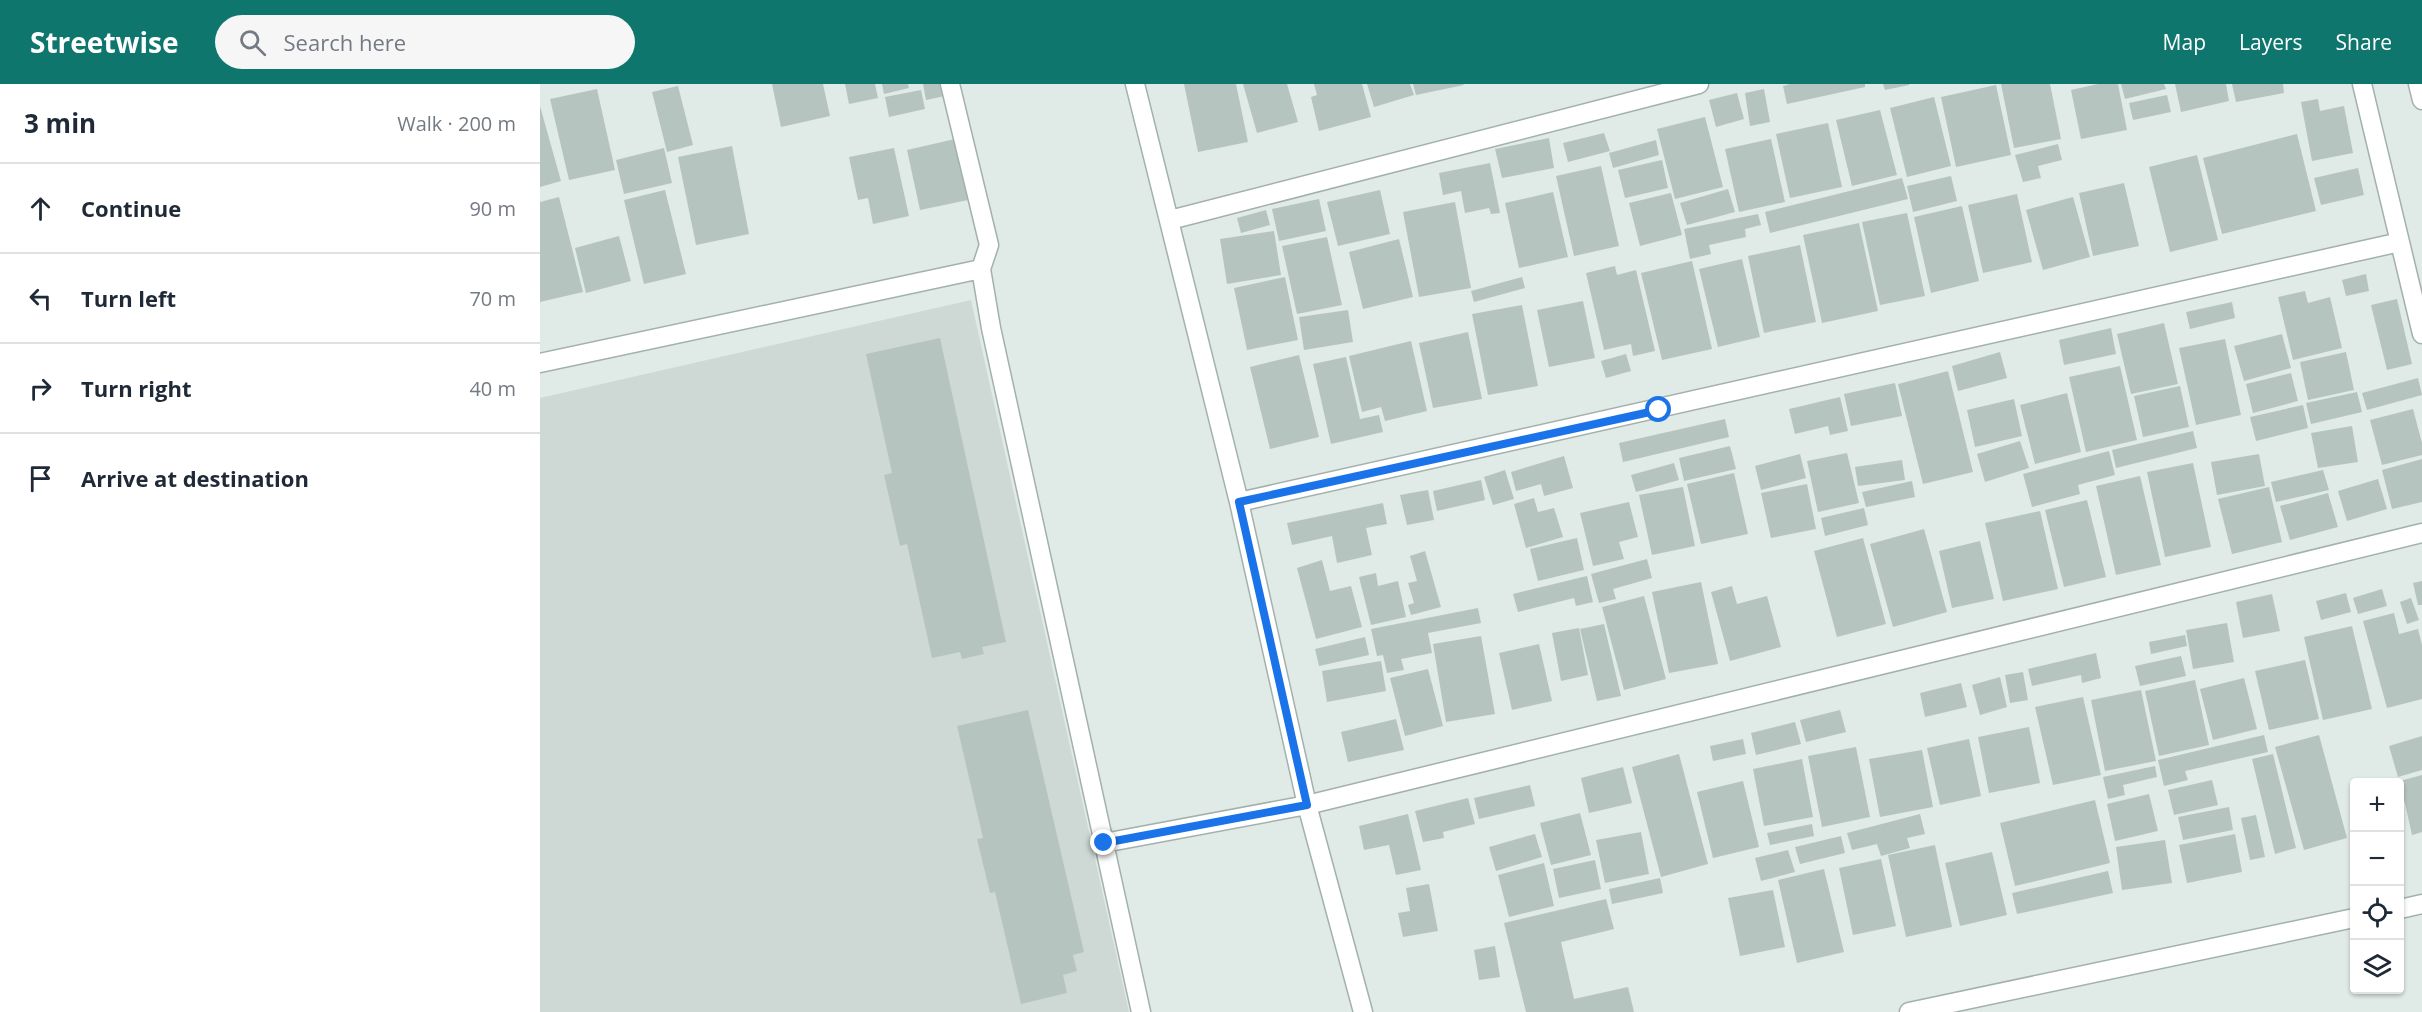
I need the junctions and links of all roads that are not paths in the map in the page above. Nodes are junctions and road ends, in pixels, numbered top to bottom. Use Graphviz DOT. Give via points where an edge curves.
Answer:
graph roads {
  1 [pos="950,84"];
  2 [pos="1135,84"];
  3 [pos="1699,84"];
  4 [pos="2362,84"];
  5 [pos="2418,84"];
  6 [pos="2422,100"];
  7 [pos="1170,220"];
  8 [pos="2400,242"];
  9 [pos="981,269"];
  10 [pos="2422,334"];
  11 [pos="540,363"];
  12 [pos="1239,502"];
  13 [pos="2422,533"];
  14 [pos="1307,805"];
  15 [pos="1104,843"];
  16 [pos="2422,904"];
  17 [pos="2404,908"];
  18 [pos="2350,919"];
  19 [pos="1141,1012"];
  20 [pos="1363,1012"];
  21 [pos="1909,1012"];
  1 -- 9 [label="street" via="989,245"];
  2 -- 7 [label="street"];
  3 -- 7 [label="street"];
  4 -- 8 [label="street"];
  5 -- 6 [label="street"];
  7 -- 12 [label="street"];
  8 -- 10 [label="street"];
  8 -- 12 [label="street"];
  9 -- 11 [label="street"];
  9 -- 15 [label="street"];
  12 -- 14 [label="street"];
  13 -- 14 [label="street"];
  14 -- 15 [label="street"];
  14 -- 20 [label="street"];
  15 -- 19 [label="street"];
  16 -- 17 [label="street"];
  18 -- 21 [label="street"];
}
